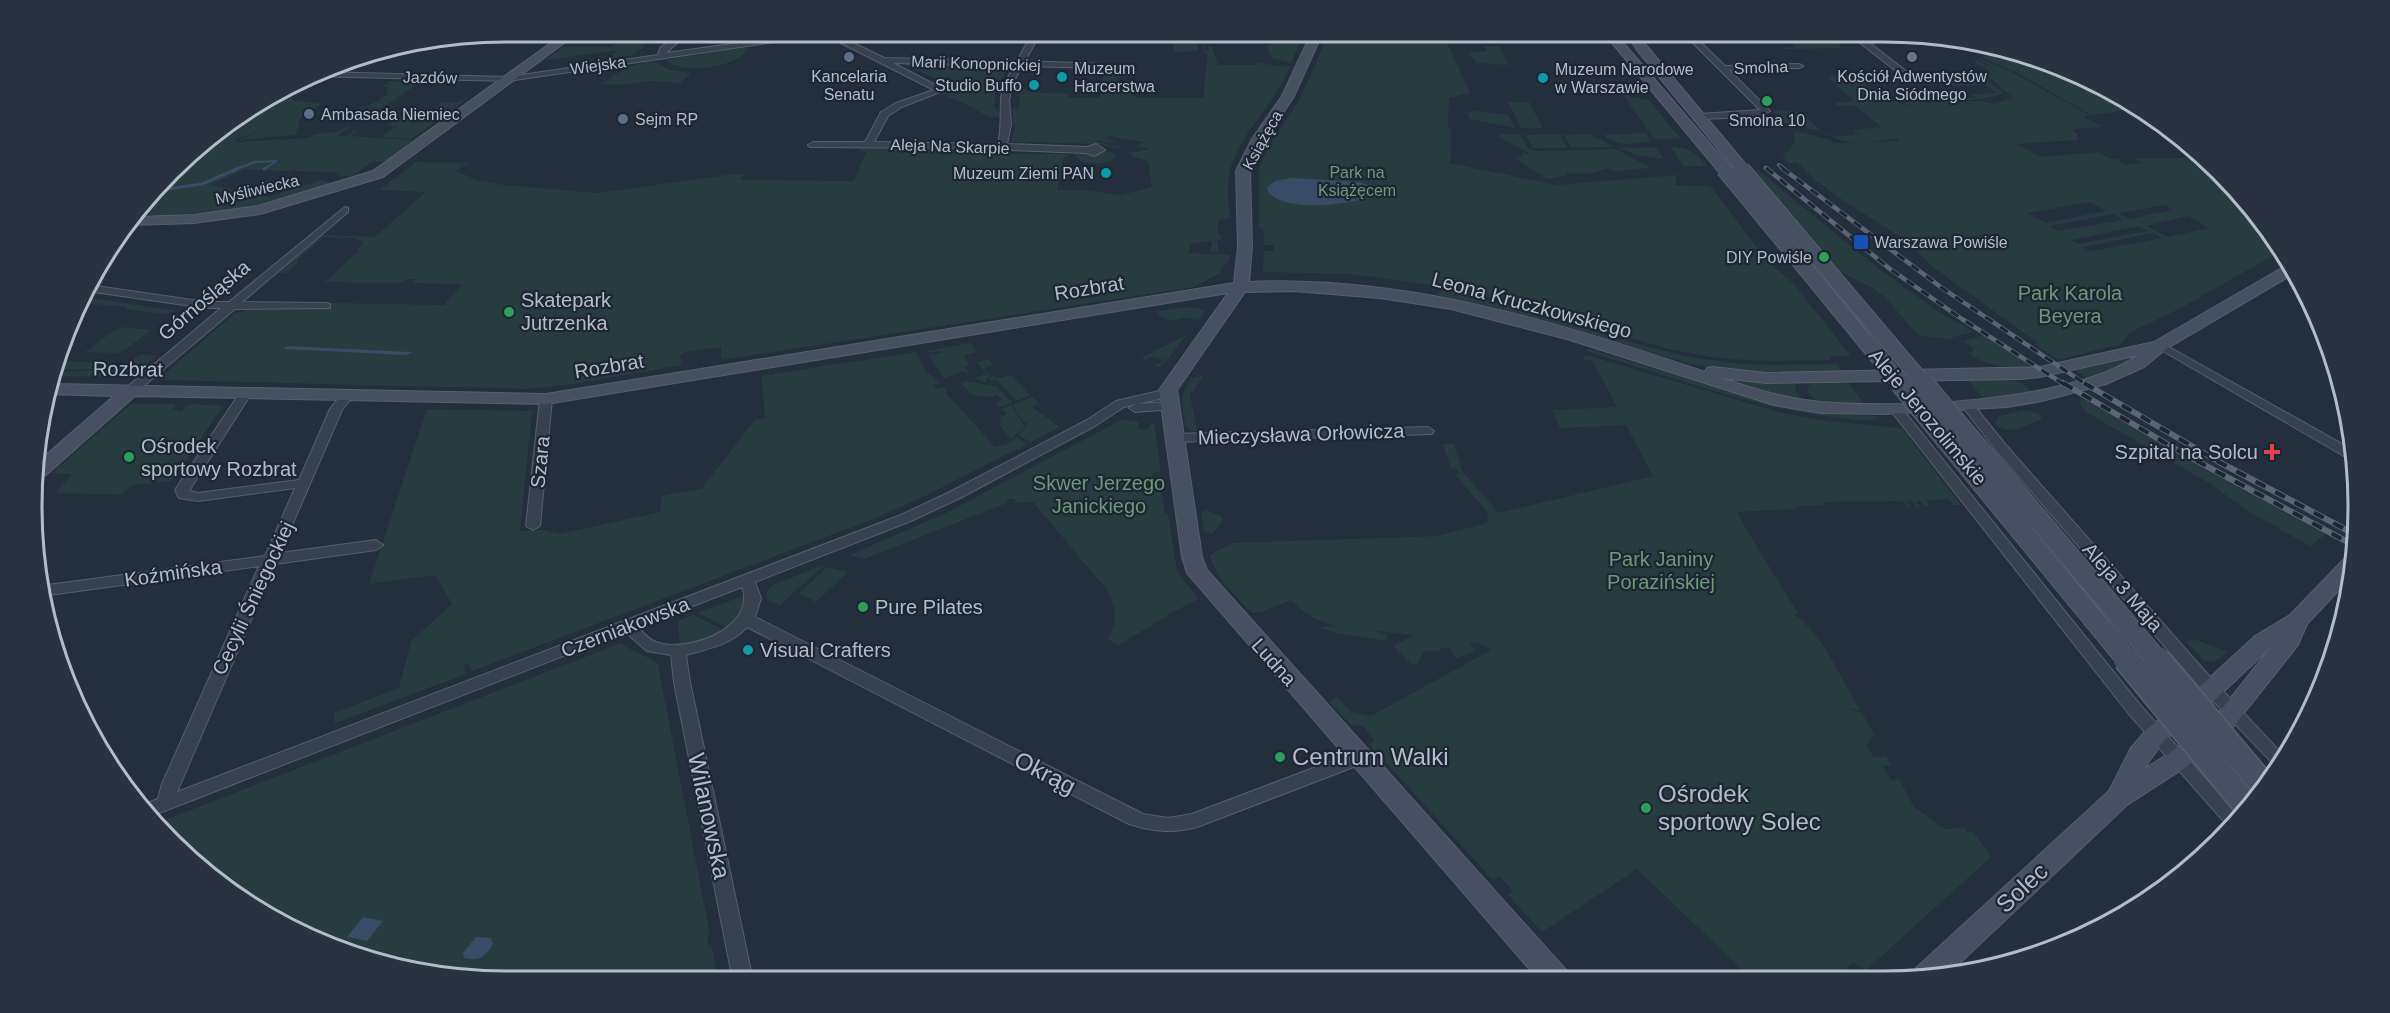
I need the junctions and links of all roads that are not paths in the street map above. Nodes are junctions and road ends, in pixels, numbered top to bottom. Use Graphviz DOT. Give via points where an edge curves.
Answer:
graph roads {
  1 [pos="559,42"];
  2 [pos="673,42"];
  3 [pos="761,42"];
  4 [pos="848,42"];
  5 [pos="1031,42"];
  6 [pos="1312,42"];
  7 [pos="1617,42"];
  8 [pos="1636,42"];
  9 [pos="1696,42"];
  10 [pos="1864,42"];
  11 [pos="662,56"];
  12 [pos="886,60"];
  13 [pos="1018,64"];
  14 [pos="1102,66"];
  15 [pos="1799,66"];
  16 [pos="1723,68"];
  17 [pos="336,75"];
  18 [pos="1907,75"];
  19 [pos="508,79"];
  20 [pos="1700,117"];
  21 [pos="868,144"];
  22 [pos="813,145"];
  23 [pos="1002,147"];
  24 [pos="1088,150"];
  25 [pos="1733,169"];
  26 [pos="345,210"];
  27 [pos="141,221"];
  28 [pos="2285,272"];
  29 [pos="96,289"];
  30 [pos="1238,292"];
  31 [pos="232,306"];
  32 [pos="326,306"];
  33 [pos="2160,345"];
  34 [pos="1665,364"];
  35 [pos="2006,375"];
  36 [pos="1815,377"];
  37 [pos="57,389"];
  38 [pos="130,391"];
  39 [pos="245,394"];
  40 [pos="347,396"];
  41 [pos="546,399"];
  42 [pos="2031,399"];
  43 [pos="1168,400"];
  44 [pos="1968,406"];
  45 [pos="1828,408"];
  46 [pos="1895,408"];
  47 [pos="1428,431"];
  48 [pos="1174,438"];
  49 [pos="2344,451"];
  50 [pos="44,467"];
  51 [pos="305,483"];
  52 [pos="533,526"];
  53 [pos="376,545"];
  54 [pos="270,560"];
  55 [pos="2343,573"];
  56 [pos="747,580"];
  57 [pos="50,590"];
  58 [pos="745,619"];
  59 [pos="2298,620"];
  60 [pos="628,626"];
  61 [pos="678,651"];
  62 [pos="2212,689"];
  63 [pos="2234,711"];
  64 [pos="2156,734"];
  65 [pos="2275,757"];
  66 [pos="1358,758"];
  67 [pos="2178,760"];
  68 [pos="2259,780"];
  69 [pos="2118,798"];
  70 [pos="2243,801"];
  71 [pos="166,803"];
  72 [pos="153,808"];
  73 [pos="2229,817"];
  74 [pos="1936,968"];
  75 [pos="741,971"];
  76 [pos="1550,971"];
  1 -- 19 [label="street"];
  2 -- 11 [label="street"];
  3 -- 11 [label="street, Wiejska"];
  4 -- 12 [label="street"];
  5 -- 13 [label="street"];
  6 -- 30 [label="street, Książęca" via="1288,96 1243,171 1245,247"];
  7 -- 25 [label="street, Aleje Jerozolimskie"];
  8 -- 20 [label="street, Aleje Jerozolimskie"];
  9 -- 16 [label="street, Smolna"];
  10 -- 18 [label="street"];
  11 -- 19 [label="street, Wiejska"];
  12 -- 13 [label="street, Marii Konopnickiej"];
  12 -- 21 [label="street" via="941,90 884,114"];
  13 -- 14 [label="street, Marii Konopnickiej"];
  13 -- 23 [label="street" via="1007,92"];
  15 -- 16 [label="street, Smolna"];
  16 -- 20 [label="street, Smolna" via="1766,111"];
  17 -- 19 [label="street, Jazdów"];
  19 -- 27 [label="street, Myśliwiecka" via="383,172 260,210 194,219"];
  20 -- 25 [label="street, Aleje Jerozolimskie"];
  21 -- 22 [label="street, Aleja Na Skarpie"];
  21 -- 23 [label="street, Aleja Na Skarpie"];
  23 -- 24 [label="street, Aleja Na Skarpie"];
  25 -- 68 [label="street, Aleje Jerozolimskie, bridge"];
  25 -- 70 [label="street, Aleje Jerozolimskie, bridge"];
  26 -- 31 [label="street, Górnośląska"];
  28 -- 33 [label="street, Leona Kruczkowskiego"];
  29 -- 31 [label="street" via="173,302"];
  30 -- 34 [label="street, Leona Kruczkowskiego" via="1315,288 1389,293 1465,307"];
  30 -- 41 [label="street, Rozbrat" via="1170,298"];
  30 -- 43 [label="street" via="1173,381"];
  31 -- 32 [label="street"];
  31 -- 38 [label="street, Górnośląska"];
  33 -- 35 [label="street, Leona Kruczkowskiego" via="2040,372"];
  33 -- 42 [label="street, Leona Kruczkowskiego" via="2148,358 2123,372"];
  33 -- 49 [label="street"];
  34 -- 36 [label="street, Leona Kruczkowskiego" via="1748,376"];
  34 -- 45 [label="street, Leona Kruczkowskiego" via="1764,397"];
  35 -- 36 [label="street, Leona Kruczkowskiego"];
  35 -- 42 [label="street" via="2030,385 2035,393"];
  36 -- 45 [label="street" via="1804,381 1801,391"];
  37 -- 38 [label="street, Rozbrat"];
  38 -- 39 [label="street, Rozbrat"];
  38 -- 50 [label="street, Górnośląska"];
  39 -- 40 [label="street, Rozbrat"];
  39 -- 51 [label="street" via="182,490 184,495 198,497"];
  40 -- 41 [label="street, Rozbrat"];
  40 -- 51 [label="street, Cecylii Śniegockiej" via="336,409"];
  41 -- 52 [label="street, Szara"];
  42 -- 44 [label="street, Leona Kruczkowskiego"];
  43 -- 48 [label="street, Ludna"];
  43 -- 56 [label="street, Czerniakowska" via="1127,409 1091,423 906,518"];
  44 -- 46 [label="street, Leona Kruczkowskiego"];
  44 -- 62 [label="street, Aleja 3 Maja"];
  45 -- 46 [label="street, Leona Kruczkowskiego"];
  46 -- 64 [label="street"];
  47 -- 48 [label="street, Mieczysława Orłowicza"];
  48 -- 66 [label="street, Ludna" via="1197,573"];
  51 -- 54 [label="street, Cecylii Śniegockiej"];
  53 -- 54 [label="street, Koźmińska"];
  54 -- 57 [label="street, Koźmińska"];
  54 -- 71 [label="street, Cecylii Śniegockiej" via="170,784"];
  55 -- 59 [label="street, Solec"];
  56 -- 58 [label="street" via="752,596"];
  56 -- 60 [label="street, Czerniakowska"];
  58 -- 61 [label="street" via="719,639"];
  58 -- 66 [label="street, Okrąg" via="1150,824 1173,826 1200,819"];
  59 -- 62 [label="street, Solec" via="2263,642"];
  59 -- 63 [label="street, Solec" via="2290,639"];
  60 -- 61 [label="street" via="651,646"];
  60 -- 71 [label="street, Czerniakowska"];
  61 -- 75 [label="street, Wilanowska"];
  62 -- 63 [label="street, Aleja 3 Maja"];
  62 -- 64 [label="street, Solec"];
  63 -- 65 [label="street, Aleja 3 Maja"];
  63 -- 67 [label="street, Solec"];
  64 -- 67 [label="street"];
  64 -- 69 [label="street, Solec" via="2139,755"];
  66 -- 76 [label="street, Ludna"];
  67 -- 69 [label="street, Solec"];
  67 -- 73 [label="street"];
  69 -- 74 [label="street, Solec"];
  71 -- 72 [label="street, Czerniakowska"];
}
